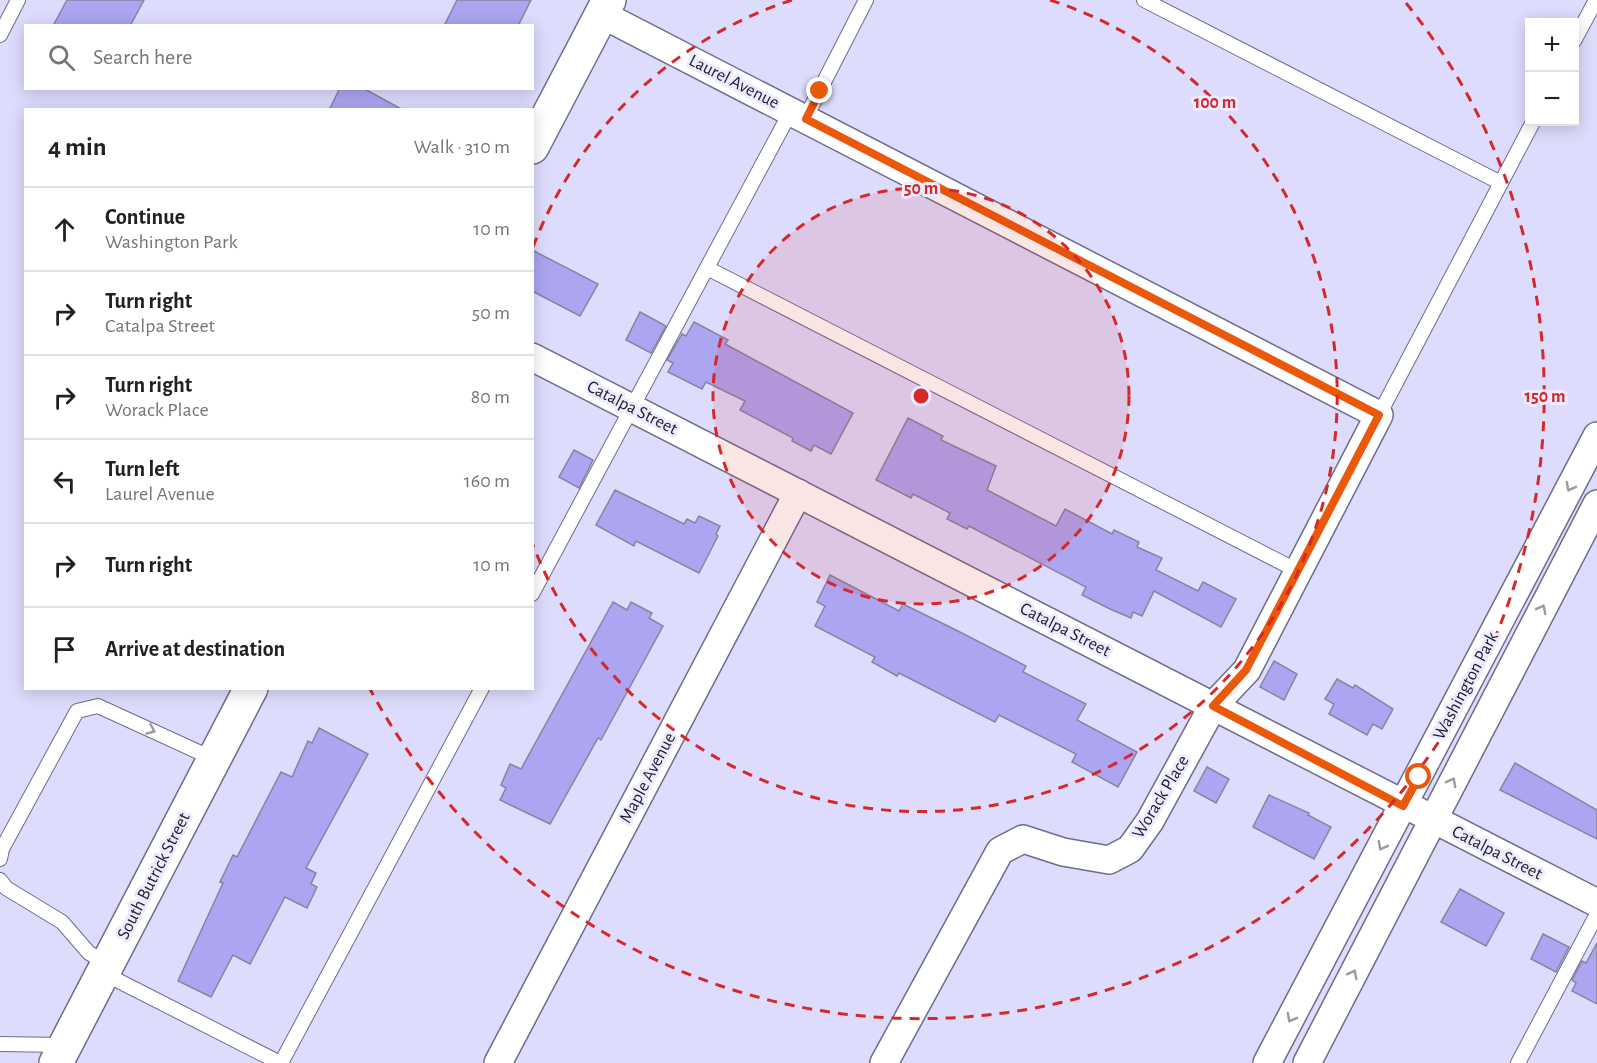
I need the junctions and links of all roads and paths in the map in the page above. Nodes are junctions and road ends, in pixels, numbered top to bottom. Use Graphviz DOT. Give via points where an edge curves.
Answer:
graph roads {
  1 [pos="18,0"];
  2 [pos="866,0"];
  3 [pos="1144,0"];
  4 [pos="1596,0"];
  5 [pos="605,7"];
  6 [pos="1579,33"];
  7 [pos="0,35"];
  8 [pos="798,115"];
  9 [pos="1531,126"];
  10 [pos="534,143"];
  11 [pos="1500,183"];
  12 [pos="707,268"];
  13 [pos="534,358"];
  14 [pos="632,408"];
  15 [pos="1379,415"];
  16 [pos="1597,436"];
  17 [pos="798,493"];
  18 [pos="1597,504"];
  19 [pos="1298,571"];
  20 [pos="534,590"];
  21 [pos="250,690"];
  22 [pos="481,690"];
  23 [pos="1213,706"];
  24 [pos="214,759"];
  25 [pos="1403,806"];
  26 [pos="1432,821"];
  27 [pos="0,860"];
  28 [pos="0,880"];
  29 [pos="1597,903"];
  30 [pos="1597,914"];
  31 [pos="105,969"];
  32 [pos="0,1044"];
  33 [pos="61,1054"];
  34 [pos="280,1063"];
  35 [pos="498,1063"];
  36 [pos="884,1063"];
  37 [pos="1267,1063"];
  38 [pos="1307,1063"];
  39 [pos="1518,1063"];
  1 -- 7 [label="lane"];
  2 -- 8 [label="lane"];
  3 -- 11 [label="lane"];
  4 -- 6 [label="lane"];
  5 -- 8 [label="street, Laurel Avenue"];
  5 -- 10 [label="street"];
  8 -- 12 [label="lane"];
  8 -- 15 [label="street, Laurel Avenue"];
  9 -- 11 [label="lane"];
  11 -- 15 [label="lane"];
  12 -- 14 [label="lane"];
  12 -- 19 [label="lane"];
  13 -- 14 [label="street, Catalpa Street"];
  14 -- 17 [label="street, Catalpa Street"];
  14 -- 20 [label="lane"];
  15 -- 19 [label="street, Worack Place"];
  16 -- 25 [label="street, Washington Park, one-way"];
  17 -- 23 [label="street, Catalpa Street"];
  17 -- 35 [label="street, Maple Avenue"];
  26 -- 18 [label="street, Washington Park, one-way"];
  19 -- 23 [label="street, Worack Place" via="1246,670"];
  21 -- 24 [label="street, South Butrick Street"];
  22 -- 34 [label="lane"];
  23 -- 25 [label="street, Catalpa Street"];
  23 -- 36 [label="street, Worack Place" via="1150,821 1130,849 1109,860 1063,852 1023,839 1000,851"];
  27 -- 24 [label="lane, one-way" via="2,849 76,711 98,706"];
  24 -- 31 [label="street, South Butrick Street"];
  25 -- 26 [label="street, Catalpa Street"];
  25 -- 37 [label="street, Washington Park, one-way"];
  26 -- 29 [label="street, Catalpa Street"];
  38 -- 26 [label="street, Washington Park, one-way"];
  28 -- 31 [label="lane" via="6,888 62,922"];
  30 -- 39 [label="lane"];
  31 -- 33 [label="street, South Butrick Street"];
  31 -- 34 [label="lane"];
  32 -- 33 [label="lane"];
}
